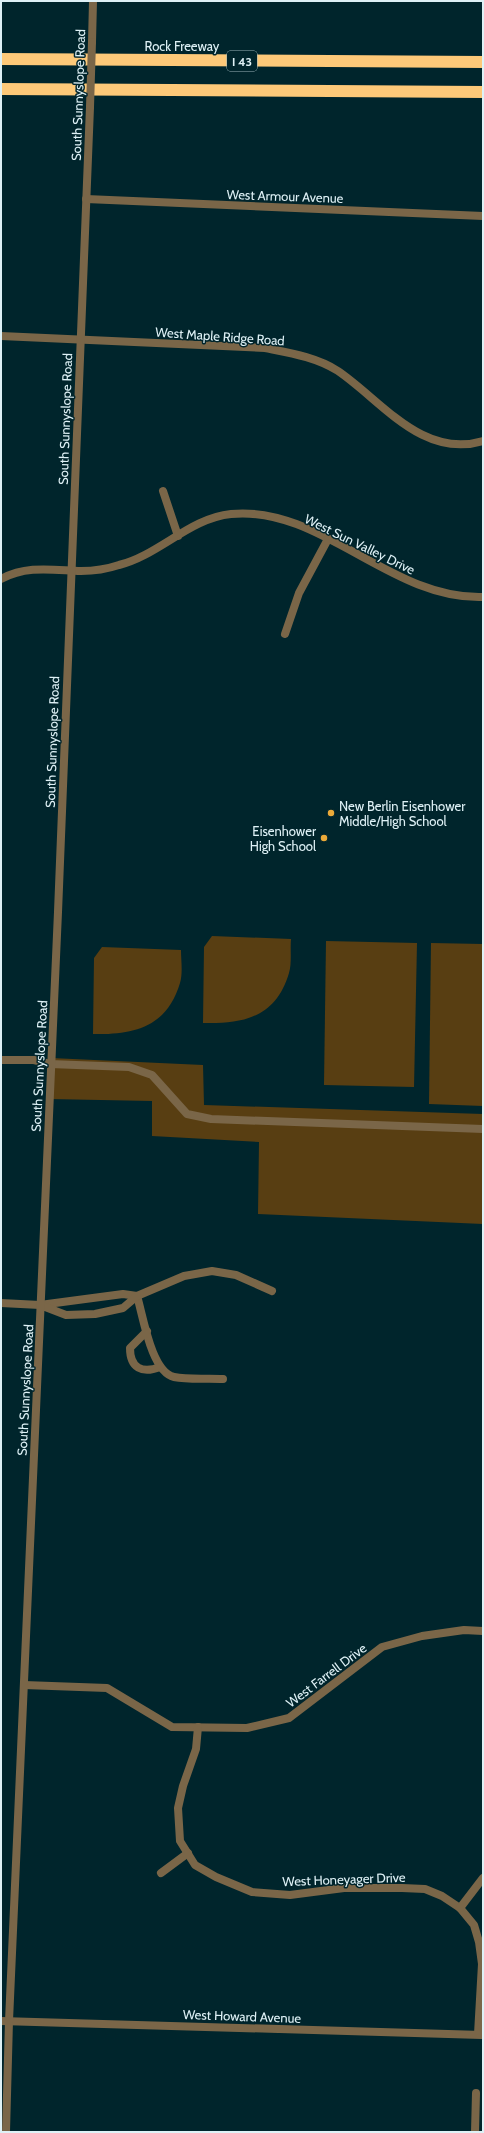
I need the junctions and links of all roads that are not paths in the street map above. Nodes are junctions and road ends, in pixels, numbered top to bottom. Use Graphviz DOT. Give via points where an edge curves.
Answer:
graph roads {
  1 [pos="93,1"];
  2 [pos="1,59"];
  3 [pos="483,62"];
  4 [pos="1,89"];
  5 [pos="483,92"];
  6 [pos="86,199"];
  7 [pos="483,216"];
  8 [pos="1,336"];
  9 [pos="80,340"];
  10 [pos="483,441"];
  11 [pos="163,491"];
  12 [pos="178,536"];
  13 [pos="328,539"];
  14 [pos="70,570"];
  15 [pos="1,579"];
  16 [pos="483,597"];
  17 [pos="284,634"];
  18 [pos="1,1060"];
  19 [pos="50,1064"];
  20 [pos="483,1129"];
  21 [pos="272,1291"];
  22 [pos="137,1296"];
  23 [pos="1,1303"];
  24 [pos="40,1305"];
  25 [pos="147,1331"];
  26 [pos="160,1367"];
  27 [pos="223,1378"];
  28 [pos="483,1631"];
  29 [pos="24,1685"];
  30 [pos="198,1727"];
  31 [pos="188,1853"];
  32 [pos="161,1873"];
  33 [pos="483,1878"];
  34 [pos="460,1908"];
  35 [pos="5,2021"];
  36 [pos="480,2034"];
  37 [pos="476,2093"];
  38 [pos="6,2132"];
  39 [pos="474,2132"];
  1 -- 6 [label="street, South Sunnyslope Road, bridge"];
  2 -- 3 [label="highway, Rock Freeway / I 43"];
  4 -- 5 [label="highway, I 43"];
  6 -- 7 [label="street, West Armour Avenue"];
  6 -- 9 [label="street, South Sunnyslope Road"];
  8 -- 9 [label="street, West Maple Ridge Road"];
  9 -- 10 [label="street, West Maple Ridge Road" via="265,348 306,357 337,371 396,419 428,438 458,444"];
  9 -- 14 [label="street, South Sunnyslope Road"];
  11 -- 12 [label="street"];
  12 -- 13 [label="street, West Sun Valley Drive" via="217,517 244,514 280,520"];
  12 -- 14 [label="street, West Sun Valley Drive" via="127,563 94,570"];
  13 -- 16 [label="street, West Sun Valley Drive" via="423,588 444,594"];
  13 -- 17 [label="street" via="299,593"];
  14 -- 15 [label="street, West Sun Valley Drive" via="30,569"];
  14 -- 19 [label="street, South Sunnyslope Road"];
  18 -- 19 [label="street" via="34,1060"];
  19 -- 20 [label="street" via="129,1067 152,1075 187,1114 211,1119"];
  19 -- 24 [label="street, South Sunnyslope Road"];
  21 -- 22 [label="street" via="236,1275 212,1271 184,1276"];
  22 -- 24 [label="street" via="123,1294"];
  22 -- 24 [label="street" via="123,1308 95,1314 66,1314"];
  22 -- 25 [label="street"];
  23 -- 24 [label="street"];
  24 -- 29 [label="street, South Sunnyslope Road"];
  25 -- 26 [label="street"];
  25 -- 26 [label="street" via="130,1348 130,1356 134,1365 141,1369 151,1370"];
  26 -- 27 [label="street" via="172,1377"];
  28 -- 30 [label="street, West Farrell Drive" via="464,1630 422,1636 382,1647 289,1718 247,1728"];
  29 -- 30 [label="street, West Farrell Drive" via="107,1688 172,1727"];
  29 -- 35 [label="street, South Sunnyslope Road"];
  30 -- 31 [label="street, West Honeyager Drive" via="196,1750 178,1808 180,1841"];
  31 -- 32 [label="street"];
  31 -- 34 [label="street, West Honeyager Drive" via="195,1865 252,1892 290,1895 344,1888 425,1889"];
  33 -- 34 [label="street"];
  34 -- 36 [label="street, West Honeyager Drive" via="474,1925 479,1942 482,1964"];
  35 -- 36 [label="street, West Howard Avenue"];
  35 -- 38 [label="street, South Sunnyslope Road"];
  37 -- 39 [label="street"];
}
